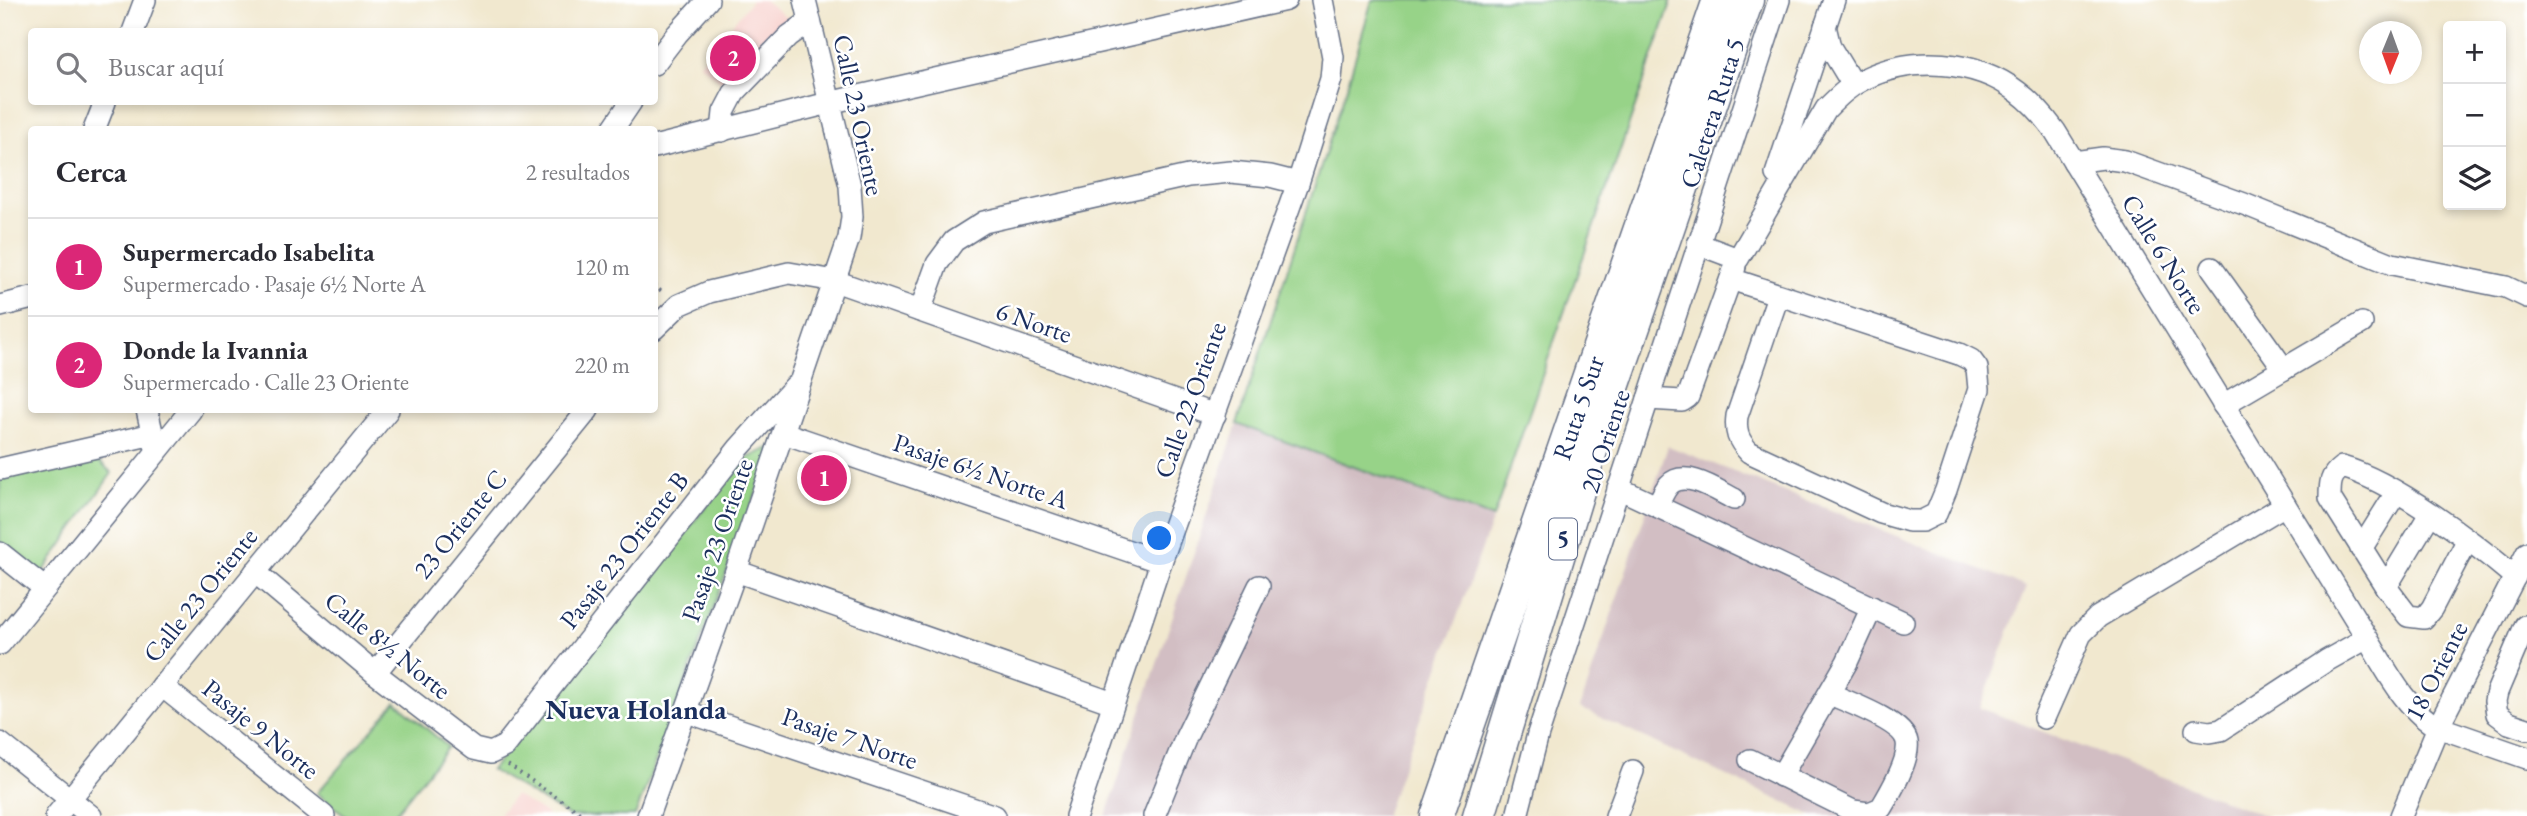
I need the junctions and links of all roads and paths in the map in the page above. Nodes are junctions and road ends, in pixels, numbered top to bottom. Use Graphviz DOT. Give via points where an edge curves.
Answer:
graph roads {
  1 [pos="145,0"];
  2 [pos="708,0"];
  3 [pos="805,0"];
  4 [pos="1286,0"];
  5 [pos="1322,0"];
  6 [pos="1718,0"];
  7 [pos="1747,0"];
  8 [pos="1779,0"];
  9 [pos="1834,0"];
  10 [pos="810,21"];
  11 [pos="1825,24"];
  12 [pos="134,28"];
  13 [pos="658,59"];
  14 [pos="1853,86"];
  15 [pos="830,103"];
  16 [pos="105,105"];
  17 [pos="629,114"];
  18 [pos="96,126"];
  19 [pos="616,126"];
  20 [pos="722,131"];
  21 [pos="658,145"];
  22 [pos="2074,162"];
  23 [pos="1298,183"];
  24 [pos="1763,216"];
  25 [pos="1698,244"];
  26 [pos="2212,268"];
  27 [pos="1735,269"];
  28 [pos="835,282"];
  29 [pos="1778,296"];
  30 [pos="28,297"];
  31 [pos="2527,297"];
  32 [pos="0,306"];
  33 [pos="920,312"];
  34 [pos="2362,323"];
  35 [pos="658,325"];
  36 [pos="2284,369"];
  37 [pos="801,379"];
  38 [pos="1648,399"];
  39 [pos="2224,405"];
  40 [pos="148,413"];
  41 [pos="188,413"];
  42 [pos="386,413"];
  43 [pos="586,413"];
  44 [pos="1215,415"];
  45 [pos="784,432"];
  46 [pos="155,442"];
  47 [pos="0,469"];
  48 [pos="1618,488"];
  49 [pos="2396,493"];
  50 [pos="1734,499"];
  51 [pos="1657,505"];
  52 [pos="2285,505"];
  53 [pos="2430,514"];
  54 [pos="2467,541"];
  55 [pos="2361,549"];
  56 [pos="0,553"];
  57 [pos="2527,554"];
  58 [pos="1161,562"];
  59 [pos="736,571"];
  60 [pos="255,572"];
  61 [pos="2515,577"];
  62 [pos="1259,586"];
  63 [pos="2386,587"];
  64 [pos="44,588"];
  65 [pos="1872,607"];
  66 [pos="1903,622"];
  67 [pos="2525,626"];
  68 [pos="2367,638"];
  69 [pos="0,644"];
  70 [pos="2476,653"];
  71 [pos="2506,670"];
  72 [pos="375,673"];
  73 [pos="162,685"];
  74 [pos="1830,694"];
  75 [pos="1113,703"];
  76 [pos="687,712"];
  77 [pos="2044,718"];
  78 [pos="2438,727"];
  79 [pos="2527,729"];
  80 [pos="2196,730"];
  81 [pos="0,743"];
  82 [pos="491,753"];
  83 [pos="2527,758"];
  84 [pos="1750,760"];
  85 [pos="1633,771"];
  86 [pos="1781,776"];
  87 [pos="70,799"];
  88 [pos="56,816"];
  89 [pos="91,816"];
  90 [pos="324,816"];
  91 [pos="585,816"];
  92 [pos="648,816"];
  93 [pos="995,816"];
  94 [pos="1076,816"];
  95 [pos="1154,816"];
  96 [pos="1437,816"];
  97 [pos="1479,816"];
  98 [pos="1517,816"];
  99 [pos="1615,816"];
  100 [pos="2401,816"];
  1 -- 12 [label="street"];
  2 -- 13 [label="street"];
  3 -- 10 [label="street, Calle 23 Oriente"];
  4 -- 15 [label="street"];
  5 -- 23 [label="street, Calle 22 Oriente" via="1334,69"];
  6 -- 96 [label="highway, Ruta 5 Sur / 5"];
  7 -- 97 [label="highway, Ruta 5 Sur / 5" via="1590,454"];
  8 -- 25 [label="street, Caletera Ruta 5"];
  9 -- 11 [label="street"];
  10 -- 15 [label="street, Calle 23 Oriente"];
  10 -- 20 [label="street" via="789,36 734,93 724,112"];
  11 -- 14 [label="street" via="1830,47"];
  11 -- 24 [label="street"];
  14 -- 22 [label="street, Calle 6 Norte" via="1884,71 1933,63 1990,76 2038,108"];
  14 -- 24 [label="street, Calle 6 Norte" via="1826,109"];
  15 -- 20 [label="street"];
  15 -- 28 [label="street, Calle 23 Oriente" via="852,201 849,238"];
  16 -- 18 [label="street"];
  17 -- 19 [label="street"];
  20 -- 21 [label="street"];
  22 -- 31 [label="street" via="2124,161 2392,264 2493,284"];
  22 -- 39 [label="street, Calle 6 Norte"];
  23 -- 33 [label="street" via="1231,172 1188,176 984,222 954,241 937,264"];
  23 -- 44 [label="street, Calle 22 Oriente"];
  24 -- 27 [label="street, Calle 6 Norte"];
  25 -- 27 [label="street"];
  25 -- 38 [label="street, 20 Oriente"];
  26 -- 36 [label="street"];
  27 -- 29 [label="street"];
  27 -- 38 [label="street, Calle 6 Norte" via="1689,397 1682,401"];
  28 -- 33 [label="street, 6 Norte"];
  28 -- 35 [label="street" via="789,273 709,292 678,305"];
  28 -- 37 [label="street, Pasaje 23 Oriente"];
  29 -- 29 [label="street" via="1959,354 1977,368 1979,389 1936,514 1909,521 1881,513 1749,452 1741,443 1735,431 1737,416"];
  30 -- 32 [label="street"];
  33 -- 44 [label="street, 6 Norte"];
  34 -- 36 [label="street"];
  36 -- 39 [label="street"];
  37 -- 45 [label="street, Pasaje 23 Oriente"];
  37 -- 82 [label="street, Pasaje 23 Oriente B" via="739,448 505,746"];
  38 -- 48 [label="street, 20 Oriente"];
  39 -- 52 [label="street, Calle 6 Norte"];
  40 -- 46 [label="street"];
  41 -- 46 [label="street"];
  42 -- 60 [label="street, Calle 23 Oriente"];
  43 -- 72 [label="street, 23 Oriente C"];
  44 -- 58 [label="street, Calle 22 Oriente"];
  45 -- 58 [label="street, Pasaje 6½ Norte A"];
  45 -- 59 [label="street, Pasaje 23 Oriente"];
  46 -- 47 [label="street"];
  46 -- 64 [label="street"];
  48 -- 51 [label="street"];
  48 -- 98 [label="street, 20 Oriente" via="1534,746"];
  49 -- 53 [label="street"];
  49 -- 55 [label="street"];
  49 -- 55 [label="street" via="2364,473 2342,467 2334,473 2330,498"];
  50 -- 51 [label="street" via="1697,481 1677,480"];
  51 -- 65 [label="street"];
  52 -- 68 [label="street, Calle 6 Norte"];
  52 -- 77 [label="street" via="2098,617 2081,634"];
  53 -- 54 [label="street"];
  53 -- 63 [label="street"];
  54 -- 61 [label="street"];
  54 -- 63 [label="street" via="2424,618 2408,616"];
  55 -- 63 [label="street"];
  56 -- 64 [label="street"];
  57 -- 61 [label="street, 18 Oriente"];
  58 -- 75 [label="street, Calle 22 Oriente"];
  59 -- 75 [label="street"];
  59 -- 76 [label="street, Pasaje 23 Oriente"];
  60 -- 72 [label="street, Calle 8½ Norte"];
  60 -- 73 [label="street, Calle 23 Oriente"];
  61 -- 70 [label="street, 18 Oriente"];
  62 -- 95 [label="street" via="1186,737"];
  64 -- 69 [label="street"];
  65 -- 66 [label="street"];
  65 -- 74 [label="street"];
  67 -- 71 [label="street"];
  68 -- 78 [label="street, Calle 6 Norte" via="2408,701 2424,721"];
  68 -- 80 [label="street" via="2221,730"];
  70 -- 71 [label="street"];
  70 -- 78 [label="street, 18 Oriente"];
  71 -- 79 [label="street" via="2495,701 2497,714"];
  72 -- 82 [label="street, Calle 8½ Norte" via="474,749"];
  73 -- 87 [label="street, Calle 23 Oriente"];
  73 -- 90 [label="street, Pasaje 9 Norte"];
  74 -- 86 [label="street"];
  74 -- 86 [label="street" via="1874,713 1905,735 1906,758 1891,792 1881,808 1869,813 1853,811"];
  75 -- 94 [label="street, Calle 22 Oriente"];
  76 -- 92 [label="street, Pasaje 23 Oriente"];
  76 -- 93 [label="street, Pasaje 7 Norte"];
  78 -- 83 [label="street, Calle 6 Norte"];
  78 -- 100 [label="street, 18 Oriente"];
  81 -- 87 [label="street"];
  82 -- 91 [label="path"];
  84 -- 86 [label="street"];
  85 -- 99 [label="street"];
  87 -- 88 [label="street, Calle 23 Oriente"];
  87 -- 89 [label="street"];
}
